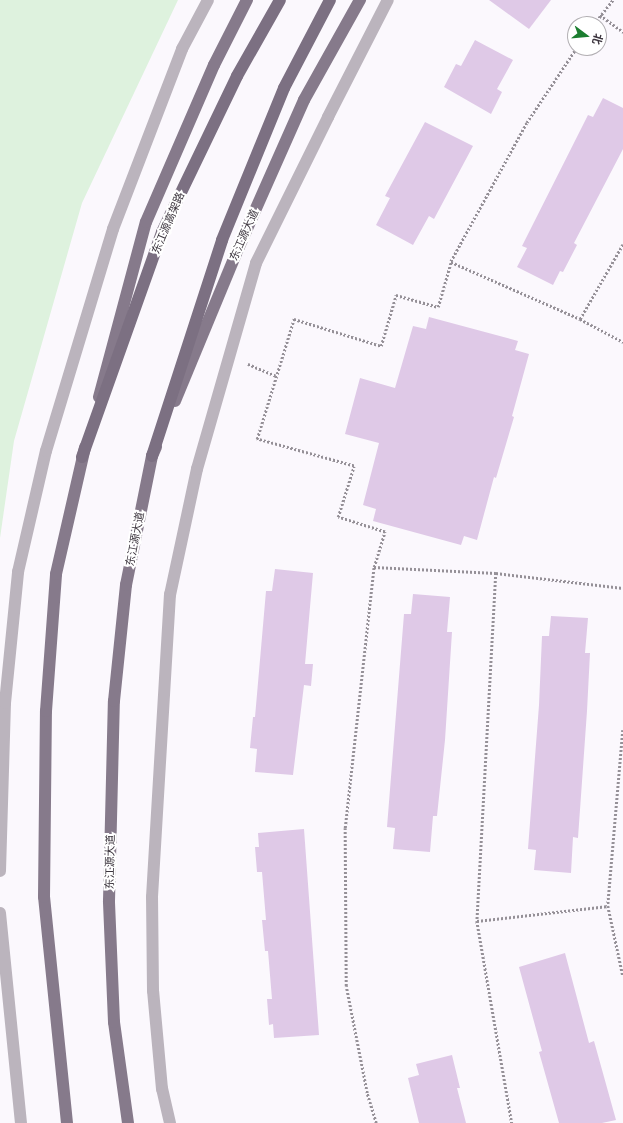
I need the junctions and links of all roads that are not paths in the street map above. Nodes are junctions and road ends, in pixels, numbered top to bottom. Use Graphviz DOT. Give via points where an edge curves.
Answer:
graph roads {
  1 [pos="208,0"];
  2 [pos="247,0"];
  3 [pos="280,0"];
  4 [pos="330,0"];
  5 [pos="360,0"];
  6 [pos="388,0"];
  7 [pos="152,456"];
  8 [pos="82,457"];
  9 [pos="0,871"];
  10 [pos="0,914"];
  11 [pos="21,1123"];
  12 [pos="67,1123"];
  13 [pos="128,1123"];
  14 [pos="170,1123"];
  1 -- 9 [label="street" via="182,48 113,230 46,451 18,572 5,703"];
  2 -- 8 [label="main road" via="214,65 146,222"];
  3 -- 8 [label="highway, 东江源高架路" via="237,76 162,232"];
  4 -- 7 [label="highway" via="284,88 222,240"];
  5 -- 7 [label="main road, 东江源大道" via="301,107 238,249"];
  6 -- 14 [label="street" via="256,263 197,469 170,595 152,897 153,991 162,1089"];
  7 -- 13 [label="main road, 东江源大道" via="126,585 114,701 109,901 114,1022"];
  8 -- 12 [label="main road" via="56,574 46,711 44,897"];
  10 -- 11 [label="street"];
}
